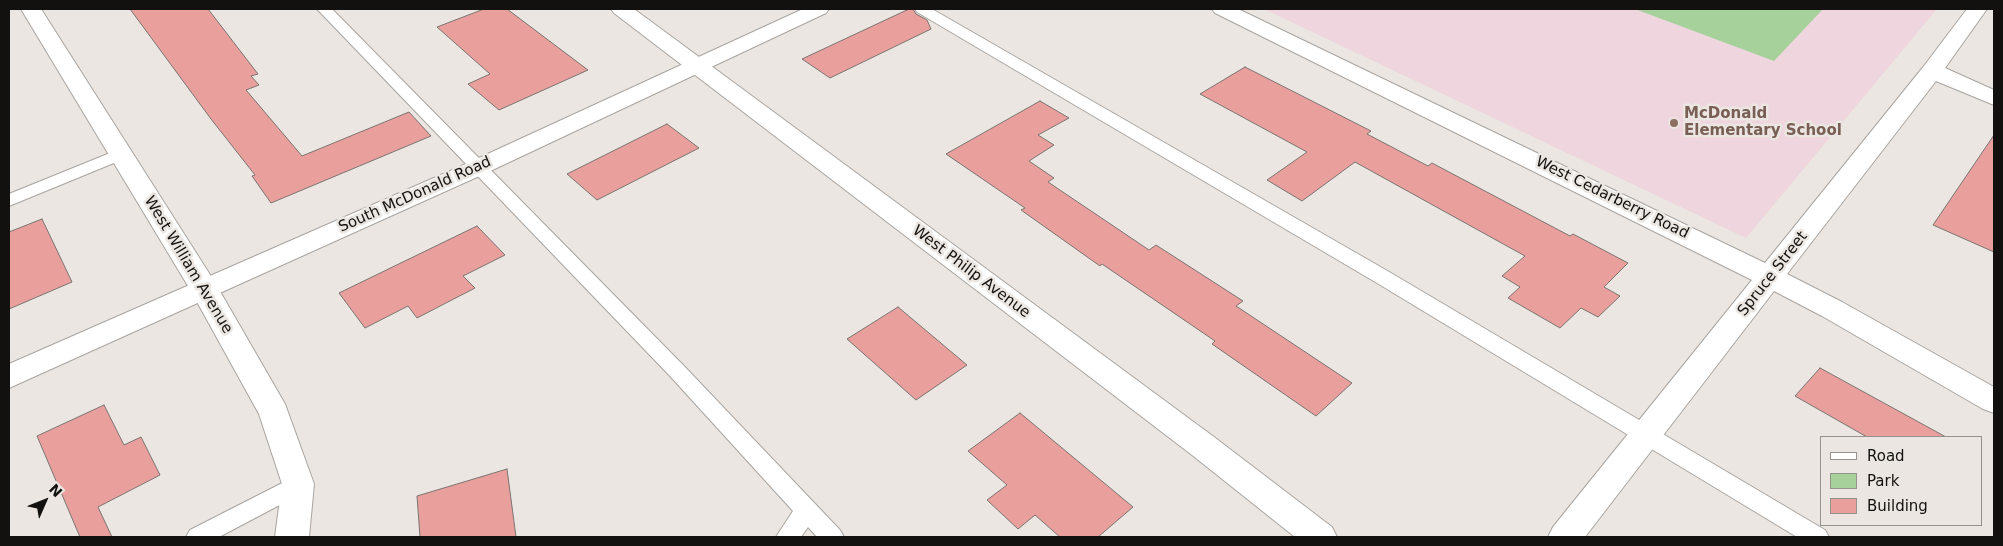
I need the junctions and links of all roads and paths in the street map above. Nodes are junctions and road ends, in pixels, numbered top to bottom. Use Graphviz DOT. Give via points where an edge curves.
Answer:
graph roads {
  1 [pos="31,9"];
  2 [pos="324,9"];
  3 [pos="621,9"];
  4 [pos="819,9"];
  5 [pos="922,9"];
  6 [pos="1222,9"];
  7 [pos="1977,9"];
  8 [pos="695,65"];
  9 [pos="1932,71"];
  10 [pos="1994,98"];
  11 [pos="120,154"];
  12 [pos="477,168"];
  13 [pos="9,200"];
  14 [pos="1770,277"];
  15 [pos="204,288"];
  16 [pos="9,377"];
  17 [pos="1994,401"];
  18 [pos="1646,436"];
  19 [pos="298,484"];
  20 [pos="806,510"];
  21 [pos="198,537"];
  22 [pos="292,537"];
  23 [pos="788,537"];
  24 [pos="832,537"];
  25 [pos="1320,537"];
  26 [pos="1565,537"];
  27 [pos="1817,537"];
  1 -- 11 [label="street, West William Avenue"];
  2 -- 12 [label="lane"];
  3 -- 8 [label="street, West Philip Avenue"];
  4 -- 8 [label="street, South McDonald Road"];
  5 -- 18 [label="lane" via="1384,278"];
  6 -- 14 [label="street, West Cedarberry Road"];
  7 -- 9 [label="street, Spruce Street"];
  8 -- 12 [label="street, South McDonald Road"];
  8 -- 25 [label="street, West Philip Avenue"];
  9 -- 10 [label="street"];
  9 -- 14 [label="street, Spruce Street"];
  11 -- 13 [label="lane"];
  11 -- 15 [label="street, West William Avenue"];
  12 -- 15 [label="street, South McDonald Road"];
  12 -- 20 [label="lane" via="677,370"];
  14 -- 17 [label="street, West Cedarberry Road"];
  14 -- 18 [label="street, Spruce Street"];
  15 -- 16 [label="street, South McDonald Road"];
  15 -- 19 [label="street, West William Avenue" via="274,413"];
  18 -- 26 [label="street, Spruce Street"];
  18 -- 27 [label="lane"];
  19 -- 21 [label="lane"];
  19 -- 22 [label="street, West William Avenue"];
  20 -- 23 [label="lane"];
  20 -- 24 [label="lane"];
}
